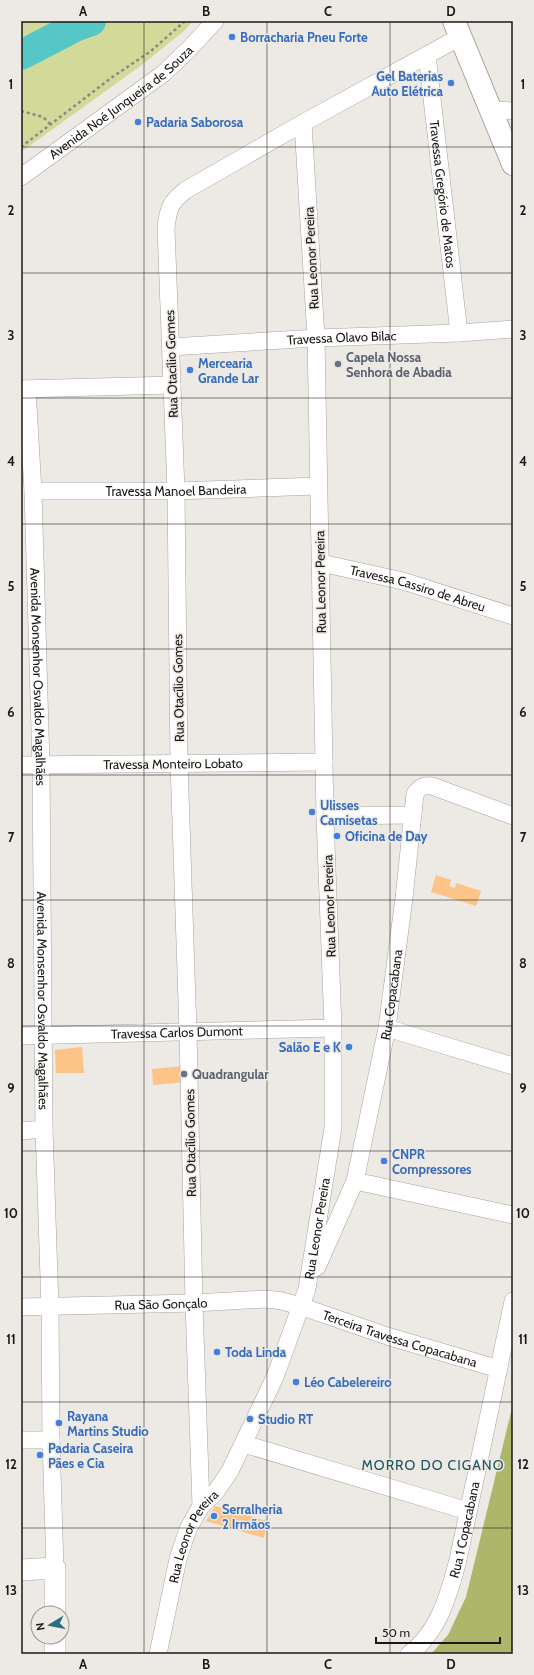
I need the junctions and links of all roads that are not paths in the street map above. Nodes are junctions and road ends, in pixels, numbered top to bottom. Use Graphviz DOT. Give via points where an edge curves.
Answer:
graph roads {
  1 [pos="216,21"];
  2 [pos="457,29"];
  3 [pos="427,55"];
  4 [pos="492,110"];
  5 [pos="513,111"];
  6 [pos="303,123"];
  7 [pos="513,164"];
  8 [pos="21,177"];
  9 [pos="513,329"];
  10 [pos="459,333"];
  11 [pos="316,338"];
  12 [pos="171,346"];
  13 [pos="172,385"];
  14 [pos="24,389"];
  15 [pos="318,486"];
  16 [pos="34,491"];
  17 [pos="176,491"];
  18 [pos="321,563"];
  19 [pos="513,616"];
  20 [pos="324,762"];
  21 [pos="179,763"];
  22 [pos="21,765"];
  23 [pos="41,765"];
  24 [pos="413,815"];
  25 [pos="325,816"];
  26 [pos="513,816"];
  27 [pos="333,1028"];
  28 [pos="387,1028"];
  29 [pos="188,1031"];
  30 [pos="21,1036"];
  31 [pos="43,1036"];
  32 [pos="513,1066"];
  33 [pos="44,1129"];
  34 [pos="21,1131"];
  35 [pos="355,1181"];
  36 [pos="513,1215"];
  37 [pos="307,1289"];
  38 [pos="513,1301"];
  39 [pos="194,1303"];
  40 [pos="300,1306"];
  41 [pos="21,1307"];
  42 [pos="50,1307"];
  43 [pos="499,1369"];
  44 [pos="21,1440"];
  45 [pos="51,1440"];
  46 [pos="244,1444"];
  47 [pos="201,1506"];
  48 [pos="468,1511"];
  49 [pos="55,1568"];
  50 [pos="21,1570"];
  51 [pos="55,1605"];
  52 [pos="158,1654"];
  53 [pos="409,1654"];
  1 -- 8 [label="street, Avenida Noé Junqueira de Souza" via="164,73"];
  2 -- 3 [label="street, Rua Otacílio Gomes"];
  2 -- 4 [label="main road"];
  3 -- 6 [label="street, Rua Otacílio Gomes"];
  3 -- 10 [label="street, Travessa Gregório de Matos"];
  4 -- 5 [label="street"];
  4 -- 7 [label="main road"];
  6 -- 11 [label="street, Rua Leonor Pereira"];
  6 -- 12 [label="street, Rua Otacílio Gomes" via="186,190 171,204 166,228"];
  9 -- 10 [label="street, Travessa Olavo Bilac"];
  10 -- 11 [label="street, Travessa Olavo Bilac"];
  11 -- 12 [label="street, Travessa Olavo Bilac"];
  11 -- 15 [label="street, Rua Leonor Pereira"];
  12 -- 13 [label="street, Rua Otacílio Gomes"];
  13 -- 14 [label="street"];
  13 -- 17 [label="street, Rua Otacílio Gomes"];
  14 -- 16 [label="street, Avenida Monsenhor Osvaldo Magalhães"];
  15 -- 17 [label="street, Travessa Manoel Bandeira"];
  15 -- 18 [label="street, Rua Leonor Pereira"];
  16 -- 17 [label="street, Travessa Manoel Bandeira"];
  16 -- 23 [label="street, Avenida Monsenhor Osvaldo Magalhães"];
  17 -- 21 [label="street, Rua Otacílio Gomes"];
  18 -- 19 [label="street, Travessa Cassiro de Abreu" via="403,581"];
  18 -- 20 [label="street, Rua Leonor Pereira"];
  20 -- 21 [label="street, Travessa Monteiro Lobato"];
  20 -- 25 [label="street, Rua Leonor Pereira"];
  21 -- 23 [label="street, Travessa Monteiro Lobato"];
  21 -- 29 [label="street, Rua Otacílio Gomes"];
  22 -- 23 [label="street, Travessa Monteiro Lobato"];
  23 -- 31 [label="street, Avenida Monsenhor Osvaldo Magalhães"];
  24 -- 25 [label="street"];
  24 -- 26 [label="street, Rua Copacabana" via="415,794 420,787 432,786"];
  24 -- 28 [label="street, Rua Copacabana"];
  25 -- 27 [label="street, Rua Leonor Pereira"];
  27 -- 29 [label="street, Travessa Carlos Dumont"];
  27 -- 37 [label="street, Rua Leonor Pereira" via="333,1128"];
  28 -- 32 [label="street"];
  28 -- 35 [label="street, Rua Copacabana"];
  29 -- 31 [label="street, Travessa Carlos Dumont"];
  29 -- 39 [label="street, Rua Otacílio Gomes"];
  30 -- 31 [label="street, Travessa Carlos Dumont"];
  31 -- 33 [label="street, Avenida Monsenhor Osvaldo Magalhães"];
  33 -- 34 [label="street"];
  33 -- 42 [label="street, Avenida Monsenhor Osvaldo Magalhães"];
  35 -- 36 [label="street"];
  35 -- 37 [label="street, Rua Copacabana"];
  37 -- 40 [label="street, Rua Leonor Pereira"];
  38 -- 43 [label="street, Rua 1 Copacabana"];
  39 -- 40 [label="street, Rua São Gonçalo" via="266,1300"];
  39 -- 42 [label="street, Rua São Gonçalo"];
  39 -- 47 [label="street, Rua Otacílio Gomes"];
  40 -- 43 [label="street, Terceira Travessa Copacabana" via="387,1336"];
  40 -- 46 [label="street, Rua Leonor Pereira" via="275,1377"];
  41 -- 42 [label="street, Rua São Gonçalo"];
  42 -- 45 [label="street, Avenida Monsenhor Osvaldo Magalhães"];
  43 -- 48 [label="street, Rua 1 Copacabana"];
  44 -- 45 [label="street"];
  45 -- 49 [label="street, Avenida Monsenhor Osvaldo Magalhães"];
  46 -- 47 [label="street, Rua Leonor Pereira" via="224,1481"];
  46 -- 48 [label="street"];
  47 -- 52 [label="street, Rua Leonor Pereira" via="188,1529 178,1559"];
  48 -- 53 [label="street, Rua 1 Copacabana" via="453,1579 441,1613 429,1633"];
  49 -- 50 [label="street"];
  49 -- 51 [label="street, Avenida Monsenhor Osvaldo Magalhães"];
}
